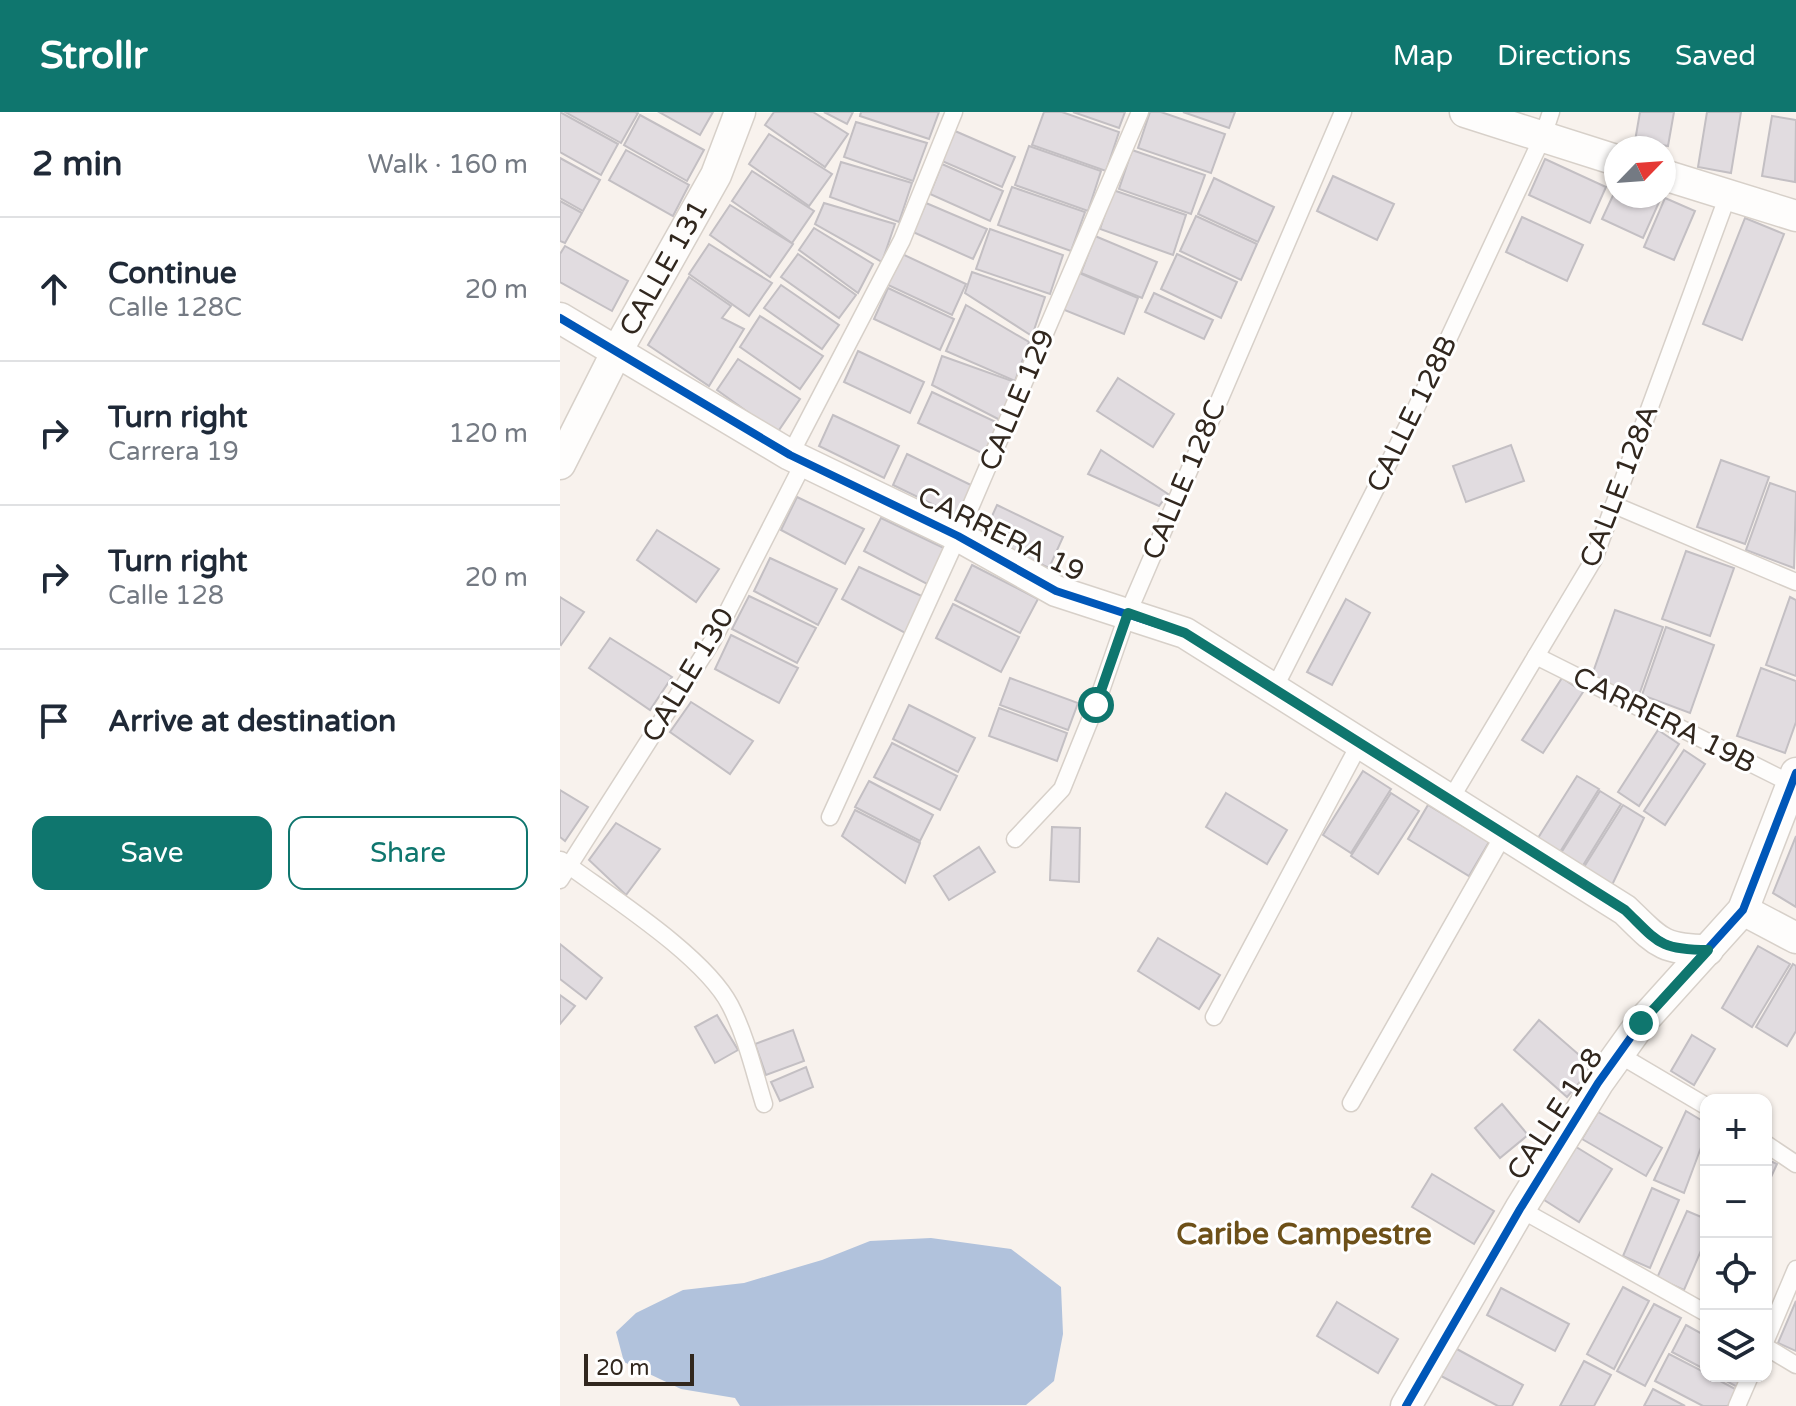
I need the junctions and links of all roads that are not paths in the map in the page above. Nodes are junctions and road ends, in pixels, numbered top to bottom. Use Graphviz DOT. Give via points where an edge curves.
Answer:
graph roads {
  1 [pos="740,112"];
  2 [pos="954,112"];
  3 [pos="1140,112"];
  4 [pos="1343,112"];
  5 [pos="1465,112"];
  6 [pos="1547,124"];
  7 [pos="1604,154"];
  8 [pos="1676,179"];
  9 [pos="1728,195"];
  10 [pos="1796,216"];
  11 [pos="560,318"];
  12 [pos="616,353"];
  13 [pos="797,458"];
  14 [pos="560,464"];
  15 [pos="1614,505"];
  16 [pos="958,536"];
  17 [pos="1796,582"];
  18 [pos="1128,613"];
  19 [pos="1536,656"];
  20 [pos="1274,689"];
  21 [pos="1360,743"];
  22 [pos="1794,778"];
  23 [pos="1450,800"];
  24 [pos="830,817"];
  25 [pos="1504,834"];
  26 [pos="1015,839"];
  27 [pos="563,869"];
  28 [pos="1743,910"];
  29 [pos="1796,938"];
  30 [pos="1708,950"];
  31 [pos="1214,1017"];
  32 [pos="1618,1054"];
  33 [pos="1700,1102"];
  34 [pos="1351,1103"];
  35 [pos="764,1104"];
  36 [pos="1772,1148"];
  37 [pos="1796,1164"];
  38 [pos="1520,1209"];
  39 [pos="1796,1269"];
  40 [pos="1701,1310"];
  41 [pos="1772,1326"];
  42 [pos="1772,1351"];
  43 [pos="1796,1365"];
  44 [pos="1747,1382"];
  45 [pos="1406,1406"];
  46 [pos="1737,1406"];
  1 -- 12 [label="street, CALLE 131" via="716,175"];
  2 -- 13 [label="lane, CALLE 130" via="902,240"];
  3 -- 16 [label="lane, CALLE 129"];
  4 -- 18 [label="lane, CALLE 128C"];
  5 -- 6 [label="street"];
  6 -- 7 [label="street"];
  6 -- 20 [label="lane, CALLE 128B" via="1410,421"];
  8 -- 9 [label="street"];
  9 -- 10 [label="street"];
  9 -- 15 [label="lane, CALLE 128A"];
  11 -- 12 [label="street, CARRERA 19"];
  12 -- 13 [label="street, CARRERA 19"];
  12 -- 14 [label="street, CALLE 131"];
  13 -- 16 [label="street, CARRERA 19"];
  13 -- 27 [label="lane, CALLE 130" via="713,640"];
  15 -- 17 [label="lane"];
  15 -- 19 [label="lane, CALLE 128A" via="1594,559"];
  16 -- 18 [label="street, CARRERA 19" via="1056,591"];
  16 -- 24 [label="lane, CALLE 129"];
  18 -- 20 [label="street, CARRERA 19" via="1185,633"];
  18 -- 26 [label="lane, CALLE 128C" via="1062,789"];
  19 -- 22 [label="lane, CARRERA 19B"];
  19 -- 23 [label="lane, CALLE 128A"];
  20 -- 21 [label="street, CARRERA 19"];
  21 -- 23 [label="street, CARRERA 19"];
  21 -- 31 [label="lane"];
  22 -- 28 [label="street, CALLE 128"];
  23 -- 25 [label="street, CARRERA 19"];
  25 -- 30 [label="street, CARRERA 19" via="1625,910 1666,947"];
  25 -- 34 [label="lane"];
  27 -- 35 [label="lane" via="681,949 705,972 728,1002 744,1037"];
  28 -- 29 [label="street"];
  28 -- 30 [label="street, CALLE 128"];
  30 -- 32 [label="street, CALLE 128"];
  32 -- 33 [label="lane"];
  32 -- 38 [label="street, CALLE 128"];
  36 -- 37 [label="lane"];
  38 -- 40 [label="lane"];
  38 -- 45 [label="street, CALLE 128"];
  39 -- 41 [label="lane"];
  42 -- 43 [label="lane"];
  44 -- 46 [label="lane"];
}
